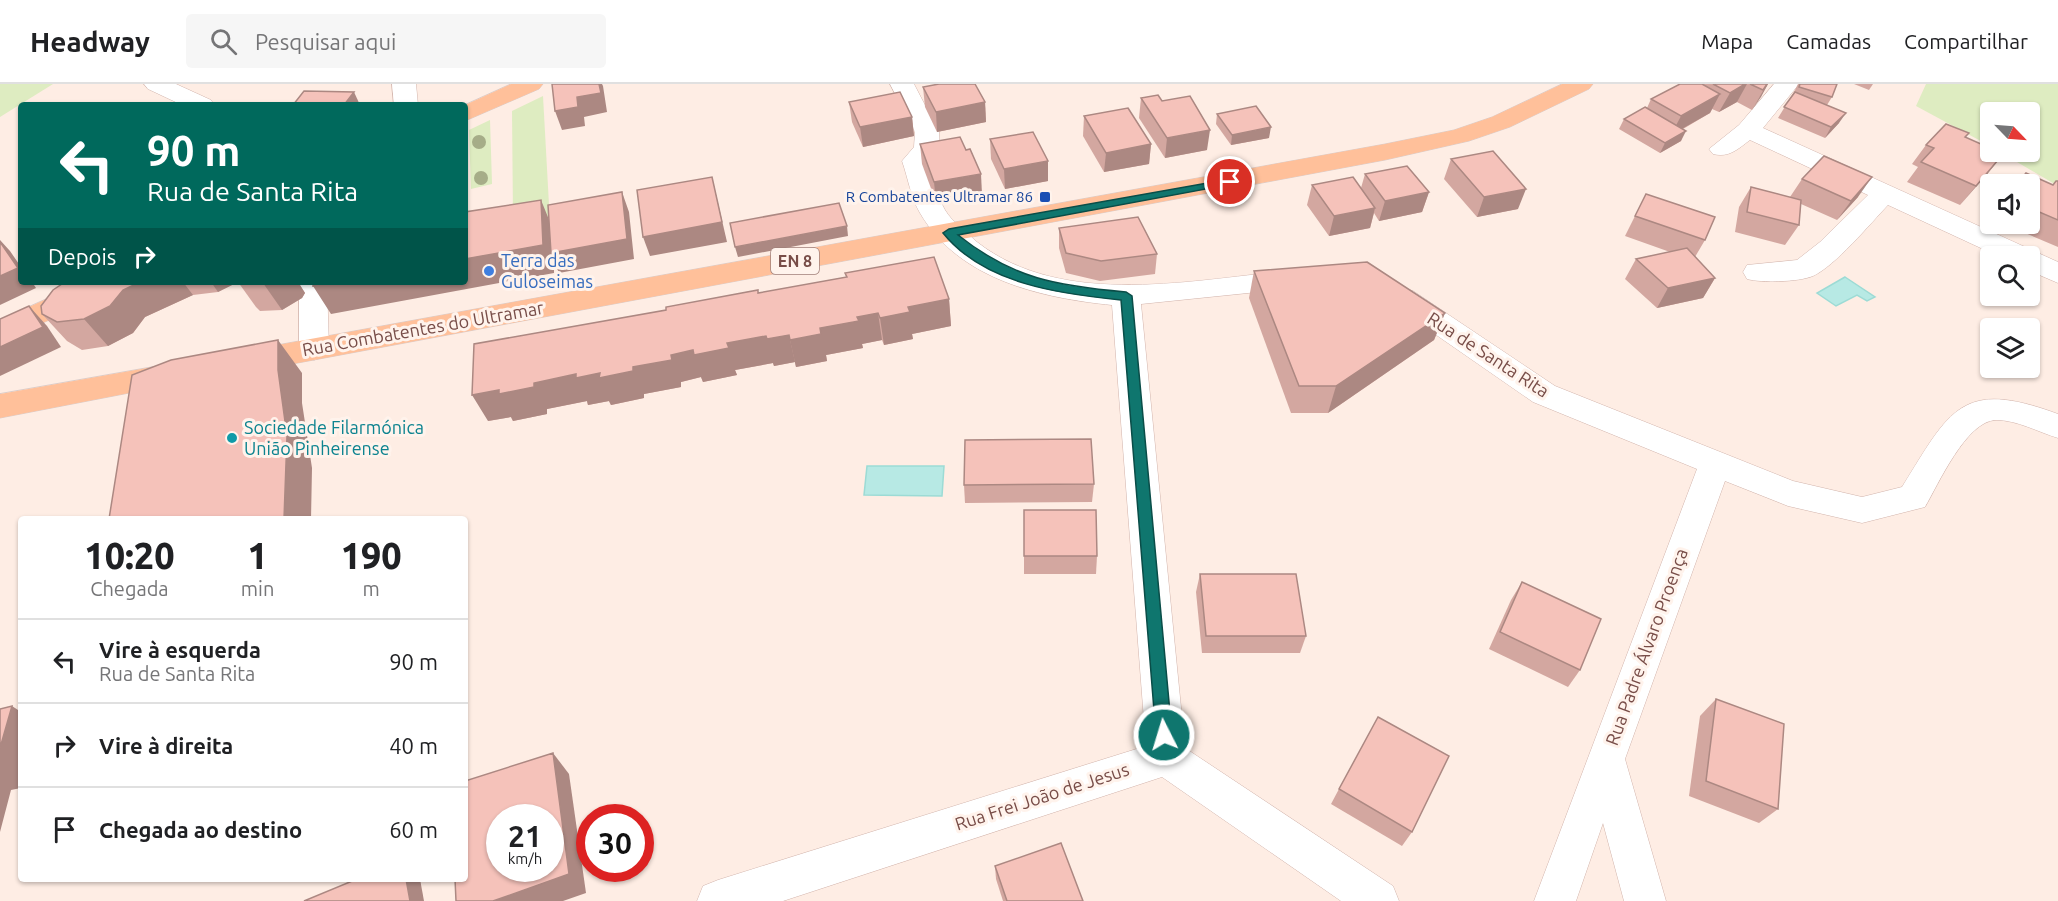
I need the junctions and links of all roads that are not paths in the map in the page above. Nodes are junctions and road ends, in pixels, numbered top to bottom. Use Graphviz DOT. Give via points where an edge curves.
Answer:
graph roads {
  1 [pos="156,84"];
  2 [pos="404,84"];
  3 [pos="531,84"];
  4 [pos="902,84"];
  5 [pos="1581,84"];
  6 [pos="1787,84"];
  7 [pos="195,102"];
  8 [pos="406,102"];
  9 [pos="468,113"];
  10 [pos="1748,130"];
  11 [pos="1722,149"];
  12 [pos="1884,194"];
  13 [pos="949,233"];
  14 [pos="1999,246"];
  15 [pos="2040,265"];
  16 [pos="1757,272"];
  17 [pos="2058,274"];
  18 [pos="1326,276"];
  19 [pos="1381,284"];
  20 [pos="102,285"];
  21 [pos="313,285"];
  22 [pos="1126,296"];
  23 [pos="0,332"];
  24 [pos="314,349"];
  25 [pos="0,406"];
  26 [pos="2058,426"];
  27 [pos="1715,464"];
  28 [pos="1166,758"];
  29 [pos="1605,759"];
  30 [pos="718,901"];
  31 [pos="1378,901"];
  32 [pos="1556,901"];
  33 [pos="1645,901"];
  1 -- 7 [label="street"];
  2 -- 8 [label="street"];
  3 -- 9 [label="main road"];
  4 -- 13 [label="street" via="927,132 927,149 915,162 932,211"];
  5 -- 13 [label="main road, Rua Combatentes do Ultramar / EN 8" via="1501,122 1460,136"];
  6 -- 10 [label="street"];
  10 -- 11 [label="street"];
  10 -- 12 [label="street"];
  12 -- 14 [label="street"];
  12 -- 16 [label="street" via="1804,269"];
  13 -- 22 [label="street" via="980,258 1019,278 1079,292"];
  13 -- 24 [label="main road, Rua Combatentes do Ultramar / EN 8"];
  15 -- 17 [label="street"];
  18 -- 22 [label="street"];
  19 -- 27 [label="street, Rua de Santa Rita" via="1544,394"];
  20 -- 23 [label="main road"];
  21 -- 24 [label="street"];
  22 -- 28 [label="street"];
  24 -- 25 [label="main road, Rua Combatentes do Ultramar / EN 8"];
  26 -- 27 [label="street, Rua de Santa Rita" via="2019,412 1987,410 1955,430 1913,498 1862,510 1788,493"];
  27 -- 29 [label="street, Rua Padre Álvaro Proença"];
  28 -- 30 [label="street, Rua Frei João de Jesus"];
  28 -- 31 [label="street"];
  29 -- 32 [label="street"];
  29 -- 33 [label="street, Rua Padre Álvaro Proença"];
}
